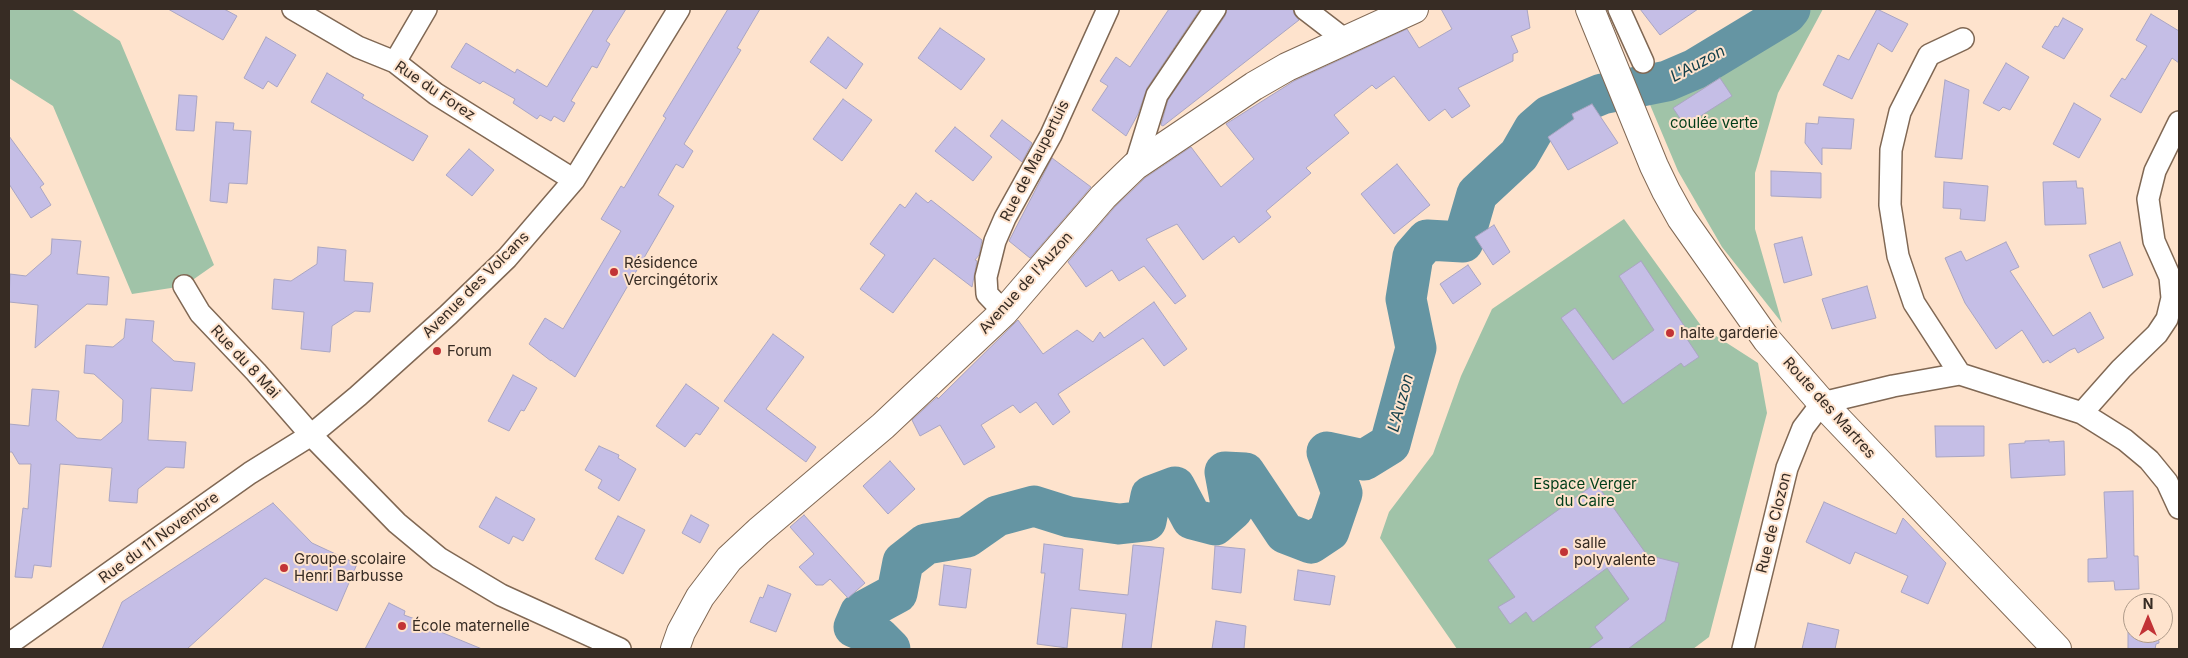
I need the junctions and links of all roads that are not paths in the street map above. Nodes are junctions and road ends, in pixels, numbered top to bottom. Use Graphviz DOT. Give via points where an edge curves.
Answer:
graph roads {
  1 [pos="293,9"];
  2 [pos="426,9"];
  3 [pos="679,9"];
  4 [pos="1108,9"];
  5 [pos="1215,9"];
  6 [pos="1305,9"];
  7 [pos="1590,9"];
  8 [pos="1619,9"];
  9 [pos="1400,11"];
  10 [pos="1344,39"];
  11 [pos="1963,39"];
  12 [pos="395,62"];
  13 [pos="1643,62"];
  14 [pos="2179,122"];
  15 [pos="2173,148"];
  16 [pos="1135,166"];
  17 [pos="574,180"];
  18 [pos="184,286"];
  19 [pos="1004,312"];
  20 [pos="1960,374"];
  21 [pos="1822,403"];
  22 [pos="2082,413"];
  23 [pos="311,435"];
  24 [pos="2179,508"];
  25 [pos="9,644"];
  26 [pos="620,649"];
  27 [pos="675,649"];
  28 [pos="1743,649"];
  29 [pos="2057,649"];
  1 -- 12 [label="street, Rue du Forez" via="358,46"];
  2 -- 12 [label="street"];
  3 -- 17 [label="street, Avenue des Volcans"];
  4 -- 19 [label="street, Rue de Maupertuis" via="1051,135 995,240 986,277 987,294"];
  5 -- 16 [label="street" via="1157,95"];
  6 -- 10 [label="street"];
  7 -- 21 [label="main road, Route des Martres" via="1654,166 1681,218 1768,340"];
  8 -- 13 [label="street"];
  9 -- 10 [label="main road, Avenue de l'Auzon"];
  10 -- 16 [label="main road, Avenue de l'Auzon" via="1254,86"];
  11 -- 20 [label="street" via="1929,55 1900,112 1891,150 1890,205 1898,256 1914,303"];
  12 -- 17 [label="street, Rue du Forez" via="436,94"];
  14 -- 15 [label="street"];
  15 -- 22 [label="street" via="2155,171 2148,199 2154,240 2170,277 2172,298 2167,319 2157,334"];
  16 -- 19 [label="main road, Avenue de l'Auzon" via="1103,197"];
  17 -- 23 [label="street, Avenue des Volcans" via="500,265 441,322"];
  18 -- 23 [label="street, Rue du 8 Mai" via="200,313"];
  19 -- 27 [label="main road, Avenue de l'Auzon" via="883,426 730,559 700,597"];
  20 -- 21 [label="street"];
  20 -- 22 [label="street"];
  21 -- 28 [label="street, Rue de Clozon" via="1803,428 1787,468"];
  21 -- 29 [label="main road, Route des Martres"];
  22 -- 24 [label="street" via="2125,440 2149,460 2167,482"];
  23 -- 25 [label="street, Rue du 11 Novembre" via="250,473"];
  23 -- 26 [label="street, Rue du 8 Mai" via="397,523 439,558 501,595"];
}
